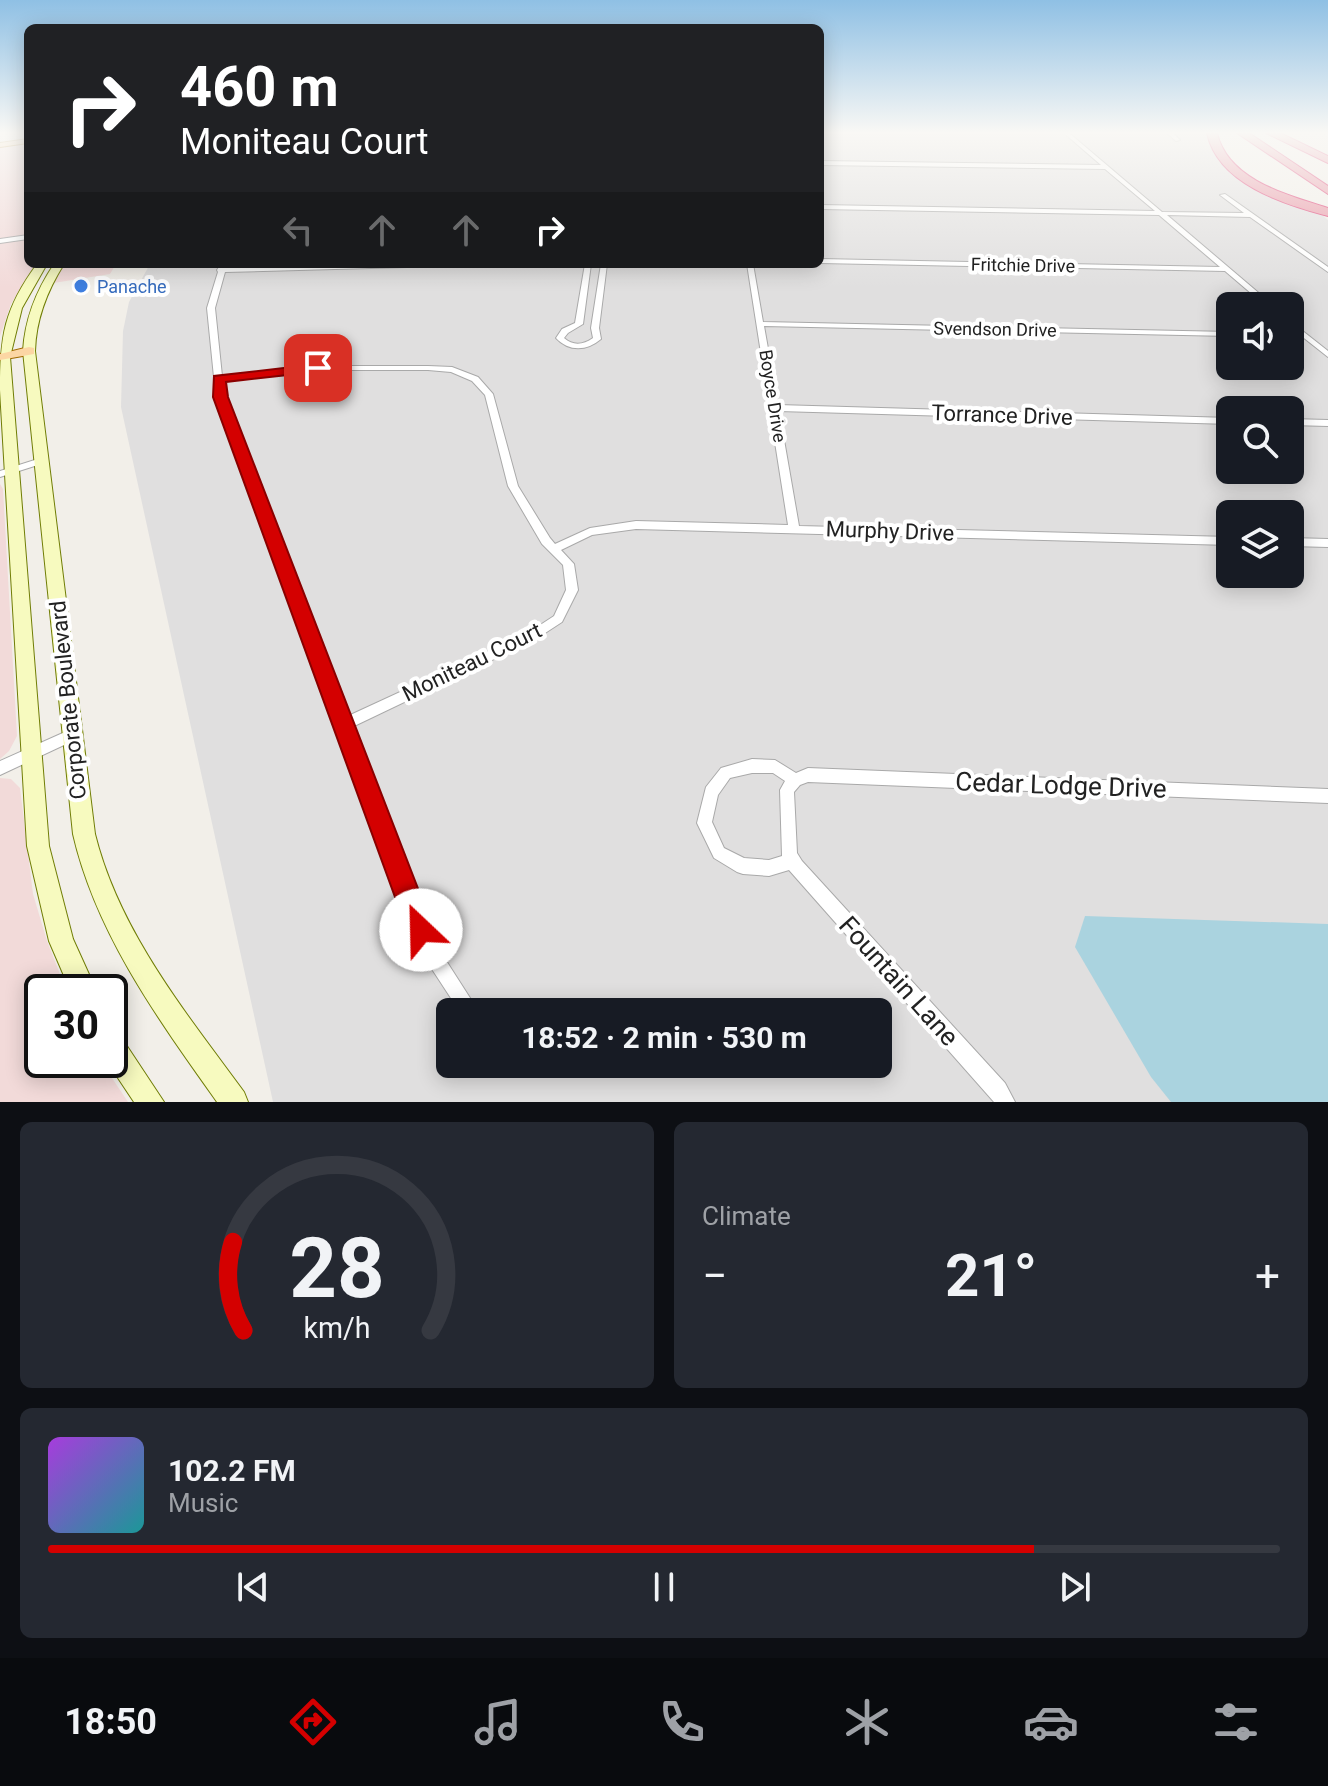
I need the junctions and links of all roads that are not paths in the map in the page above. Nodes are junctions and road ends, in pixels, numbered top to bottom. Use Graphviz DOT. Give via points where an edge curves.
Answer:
graph roads {
  1 [pos="1126,184"];
  2 [pos="1262,184"];
  3 [pos="1223,195"];
  4 [pos="824,207"];
  5 [pos="1328,212"];
  6 [pos="1161,213"];
  7 [pos="1251,215"];
  8 [pos="24,238"];
  9 [pos="0,241"];
  10 [pos="24,245"];
  11 [pos="0,248"];
  12 [pos="824,261"];
  13 [pos="39,268"];
  14 [pos="57,268"];
  15 [pos="222,268"];
  16 [pos="587,268"];
  17 [pos="603,268"];
  18 [pos="751,268"];
  19 [pos="1225,269"];
  20 [pos="1328,270"];
  21 [pos="1253,292"];
  22 [pos="761,324"];
  23 [pos="1216,334"];
  24 [pos="1305,336"];
  25 [pos="29,351"];
  26 [pos="1328,355"];
  27 [pos="4,357"];
  28 [pos="219,379"];
  29 [pos="775,408"];
  30 [pos="1216,421"];
  31 [pos="1304,422"];
  32 [pos="1328,423"];
  33 [pos="41,461"];
  34 [pos="6,472"];
  35 [pos="794,529"];
  36 [pos="1216,541"];
  37 [pos="1304,542"];
  38 [pos="1328,543"];
  39 [pos="554,549"];
  40 [pos="342,725"];
  41 [pos="74,734"];
  42 [pos="32,755"];
  43 [pos="0,768"];
  44 [pos="795,780"];
  45 [pos="1328,796"];
  46 [pos="793,861"];
  47 [pos="76,974"];
  48 [pos="461,998"];
  49 [pos="128,1070"];
  50 [pos="150,1102"];
  51 [pos="234,1102"];
  52 [pos="1005,1102"];
  1 -- 6 [label="street"];
  2 -- 5 [label="highway"];
  3 -- 7 [label="street"];
  4 -- 6 [label="street"];
  6 -- 7 [label="street"];
  6 -- 19 [label="street"];
  7 -- 20 [label="street"];
  8 -- 9 [label="street"];
  10 -- 11 [label="street"];
  12 -- 19 [label="street, Fritchie Drive"];
  13 -- 27 [label="street, Corporate Boulevard" via="20,297"];
  14 -- 25 [label="street, Corporate Boulevard" via="36,307"];
  15 -- 28 [label="street" via="211,308"];
  16 -- 17 [label="street" via="579,324 560,338 573,346 597,339"];
  18 -- 22 [label="street, Boyce Drive"];
  19 -- 21 [label="street"];
  22 -- 23 [label="street, Svendson Drive"];
  22 -- 29 [label="street, Boyce Drive"];
  24 -- 26 [label="street"];
  25 -- 27 [label="main road"];
  25 -- 33 [label="street, Corporate Boulevard"];
  27 -- 34 [label="street, Corporate Boulevard"];
  28 -- 39 [label="street, Moniteau Court" via="318,368 428,368 475,379 489,394 513,486"];
  28 -- 40 [label="street" via="220,397"];
  29 -- 30 [label="street, Torrance Drive"];
  29 -- 35 [label="street, Boyce Drive"];
  31 -- 32 [label="street"];
  33 -- 34 [label="street"];
  33 -- 41 [label="street, Corporate Boulevard"];
  34 -- 42 [label="street, Corporate Boulevard"];
  35 -- 36 [label="street, Murphy Drive"];
  35 -- 39 [label="street, Murphy Drive" via="636,525 590,532"];
  37 -- 38 [label="street"];
  39 -- 40 [label="street, Moniteau Court" via="568,564 572,590 558,619"];
  40 -- 48 [label="street" via="409,906"];
  41 -- 42 [label="street"];
  41 -- 51 [label="street, Corporate Boulevard" via="77,797 92,865 124,937"];
  42 -- 43 [label="street"];
  42 -- 47 [label="street, Corporate Boulevard" via="38,846 61,941"];
  44 -- 45 [label="street, Cedar Lodge Drive" via="808,775"];
  44 -- 46 [label="street" via="787,790"];
  44 -- 46 [label="street" via="775,767 726,773 711,792 704,823 719,853 743,866 769,868"];
  46 -- 52 [label="street, Fountain Lane"];
  49 -- 50 [label="street"];
}
